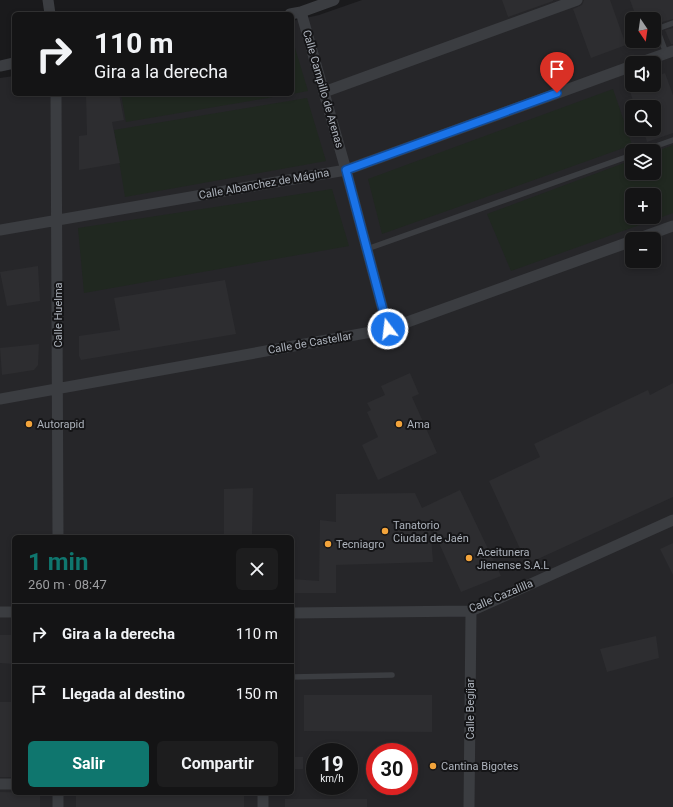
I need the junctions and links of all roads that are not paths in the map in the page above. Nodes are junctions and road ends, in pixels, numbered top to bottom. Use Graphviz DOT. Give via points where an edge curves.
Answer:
graph roads {
  1 [pos="48,0"];
  2 [pos="334,0"];
  3 [pos="577,0"];
  4 [pos="50,12"];
  5 [pos="296,13"];
  6 [pos="673,23"];
  7 [pos="670,52"];
  8 [pos="659,56"];
  9 [pos="12,63"];
  10 [pos="0,66"];
  11 [pos="625,69"];
  12 [pos="324,92"];
  13 [pos="56,96"];
  14 [pos="673,140"];
  15 [pos="661,144"];
  16 [pos="625,157"];
  17 [pos="346,170"];
  18 [pos="57,219"];
  19 [pos="673,226"];
  20 [pos="0,230"];
  21 [pos="656,232"];
  22 [pos="625,244"];
  23 [pos="367,249"];
  24 [pos="388,329"];
  25 [pos="58,388"];
  26 [pos="0,399"];
  27 [pos="673,520"];
  28 [pos="58,535"];
  29 [pos="471,611"];
  30 [pos="0,612"];
  31 [pos="12,612"];
  32 [pos="294,613"];
  33 [pos="392,675"];
  34 [pos="294,676"];
  35 [pos="0,784"];
  36 [pos="12,784"];
  37 [pos="58,795"];
  38 [pos="263,795"];
  39 [pos="58,807"];
  40 [pos="263,807"];
  41 [pos="469,807"];
  1 -- 4 [label="street"];
  2 -- 5 [label="street"];
  3 -- 12 [label="street"];
  5 -- 12 [label="street, Calle Campillo de Arenas"];
  6 -- 7 [label="lane" via="657,29"];
  7 -- 8 [label="street"];
  9 -- 10 [label="street"];
  11 -- 17 [label="street, Calle Albanchez de Mágina"];
  12 -- 17 [label="street, Calle Campillo de Arenas"];
  13 -- 18 [label="street, Calle Huelma"];
  14 -- 15 [label="lane"];
  16 -- 23 [label="lane"];
  17 -- 18 [label="street, Calle Albanchez de Mágina"];
  17 -- 23 [label="street, Calle Campillo de Arenas"];
  18 -- 20 [label="street, Calle Albanchez de Mágina"];
  18 -- 25 [label="street, Calle Huelma"];
  19 -- 21 [label="street"];
  22 -- 24 [label="street, Calle de Castellar"];
  23 -- 24 [label="street, Calle Campillo de Arenas"];
  24 -- 25 [label="street, Calle de Castellar"];
  25 -- 26 [label="street, Calle de Castellar"];
  25 -- 28 [label="street, Calle Huelma"];
  27 -- 29 [label="street, Calle Cazalilla"];
  29 -- 32 [label="street, Calle Cazalilla"];
  29 -- 41 [label="street, Calle Begíjar"];
  30 -- 31 [label="street"];
  33 -- 34 [label="lane"];
  35 -- 36 [label="street"];
  37 -- 39 [label="street"];
  38 -- 40 [label="street"];
}
